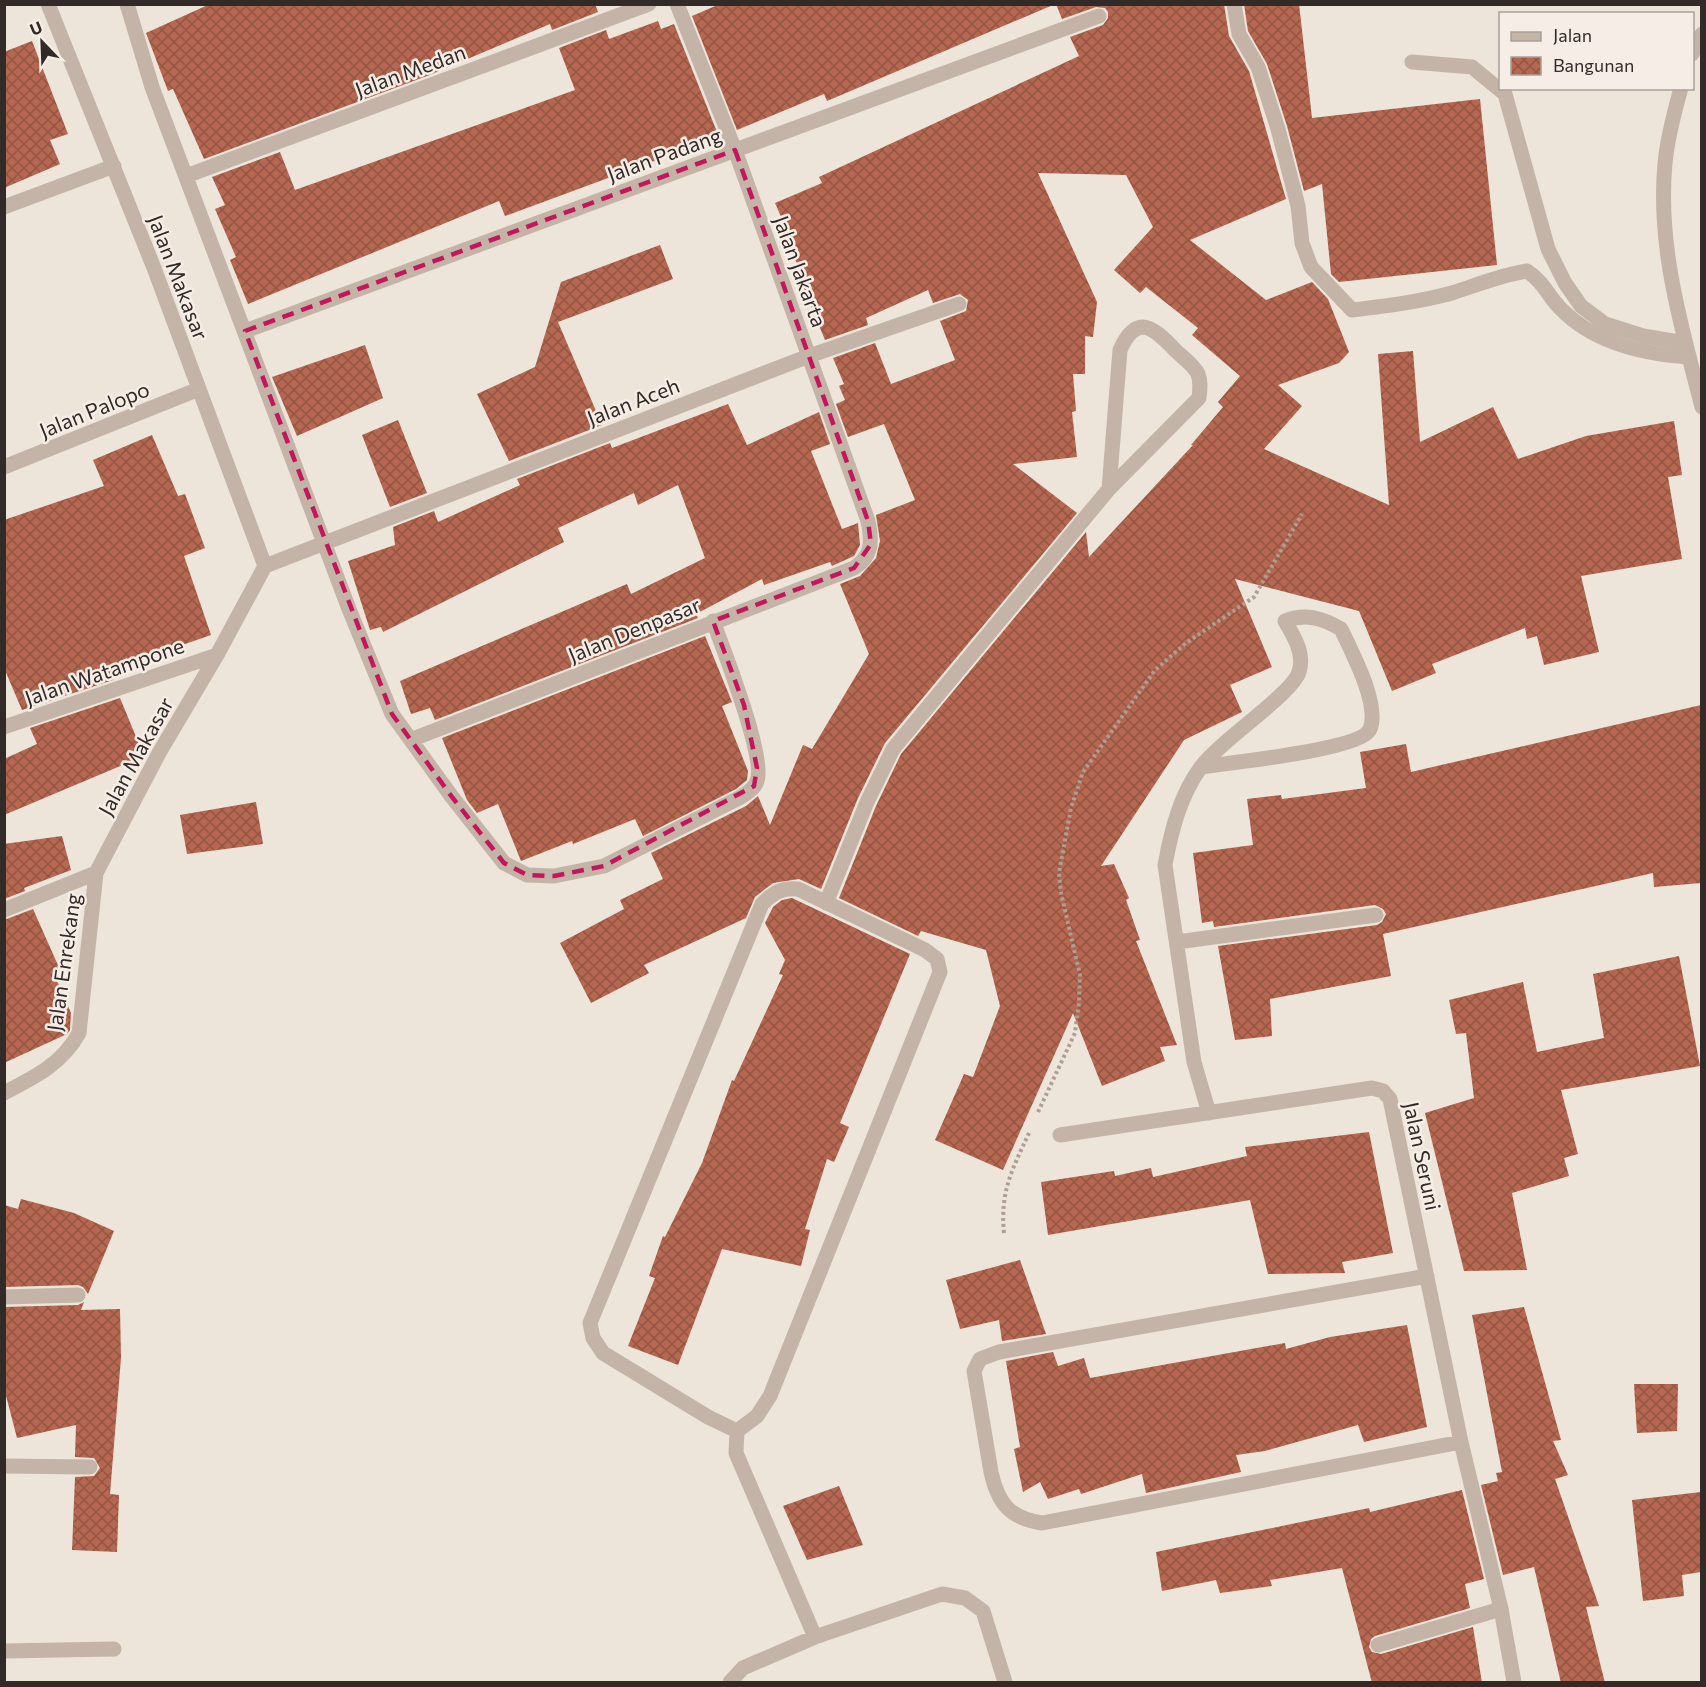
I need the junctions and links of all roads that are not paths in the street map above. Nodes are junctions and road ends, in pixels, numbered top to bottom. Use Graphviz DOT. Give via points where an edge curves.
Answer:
graph roads {
  1 [pos="48,4"];
  2 [pos="649,4"];
  3 [pos="677,4"];
  4 [pos="1234,4"];
  5 [pos="133,6"];
  6 [pos="1099,16"];
  7 [pos="1701,34"];
  8 [pos="1694,50"];
  9 [pos="1412,62"];
  10 [pos="1499,89"];
  11 [pos="1500,90"];
  12 [pos="1680,90"];
  13 [pos="735,150"];
  14 [pos="114,166"];
  15 [pos="186,176"];
  16 [pos="4,207"];
  17 [pos="959,304"];
  18 [pos="245,331"];
  19 [pos="1687,350"];
  20 [pos="809,356"];
  21 [pos="199,389"];
  22 [pos="1701,407"];
  23 [pos="4,466"];
  24 [pos="1109,489"];
  25 [pos="324,541"];
  26 [pos="868,555"];
  27 [pos="265,566"];
  28 [pos="713,621"];
  29 [pos="217,655"];
  30 [pos="4,727"];
  31 [pos="413,739"];
  32 [pos="1201,767"];
  33 [pos="96,873"];
  34 [pos="826,903"];
  35 [pos="4,910"];
  36 [pos="1376,915"];
  37 [pos="1177,942"];
  38 [pos="4,1093"];
  39 [pos="1209,1113"];
  40 [pos="1060,1135"];
  41 [pos="1426,1276"];
  42 [pos="78,1295"];
  43 [pos="4,1297"];
  44 [pos="737,1431"];
  45 [pos="1461,1442"];
  46 [pos="4,1466"];
  47 [pos="90,1467"];
  48 [pos="1502,1609"];
  49 [pos="815,1637"];
  50 [pos="1378,1645"];
  51 [pos="114,1649"];
  52 [pos="4,1651"];
  53 [pos="730,1683"];
  54 [pos="1005,1683"];
  55 [pos="1514,1683"];
  1 -- 14 [label="street, Jalan Makasar"];
  2 -- 15 [label="street, Jalan Medan"];
  3 -- 13 [label="street, Jalan Jakarta"];
  4 -- 19 [label="street" via="1239,34 1258,67 1278,129 1298,206 1302,243 1311,267 1352,310 1405,304 1527,271 1541,280 1558,307 1581,328 1614,343 1657,355"];
  5 -- 15 [label="street, Jalan Makasar" via="152,87"];
  6 -- 13 [label="street, Jalan Padang"];
  7 -- 8 [label="street"];
  9 -- 10 [label="street" via="1472,67"];
  11 -- 19 [label="street" via="1505,94 1548,249 1581,306 1605,324"];
  12 -- 19 [label="street" via="1665,164 1664,208"];
  13 -- 18 [label="street, Jalan Padang"];
  13 -- 20 [label="street, Jalan Jakarta"];
  14 -- 16 [label="street"];
  14 -- 21 [label="street, Jalan Makasar"];
  15 -- 18 [label="street, Jalan Makasar"];
  17 -- 20 [label="street, Jalan Aceh"];
  18 -- 25 [label="street, Jalan Makasar"];
  19 -- 22 [label="street"];
  20 -- 25 [label="street, Jalan Aceh"];
  20 -- 26 [label="street, Jalan Jakarta" via="868,520"];
  21 -- 23 [label="street, Jalan Palopo"];
  21 -- 27 [label="street, Jalan Makasar"];
  24 -- 24 [label="street" via="1199,398 1197,371 1156,330 1146,326 1133,329 1120,350"];
  24 -- 34 [label="street" via="893,749"];
  25 -- 27 [label="street"];
  25 -- 31 [label="street, Jalan Makasar" via="392,714"];
  26 -- 28 [label="street, Jalan Denpasar" via="854,568"];
  27 -- 29 [label="street, Jalan Makasar"];
  28 -- 31 [label="street, Jalan Denpasar"];
  28 -- 31 [label="street, Jalan Makasar" via="744,705 758,780 741,797 604,866 554,876 527,875 504,863"];
  29 -- 30 [label="street, Jalan Watampone"];
  29 -- 33 [label="street, Jalan Makasar" via="159,753"];
  32 -- 32 [label="street" via="1299,673 1300,653 1285,621 1312,616 1341,629 1371,707 1372,721 1364,737 1337,747"];
  32 -- 37 [label="street" via="1182,802 1165,865"];
  33 -- 35 [label="street"];
  33 -- 38 [label="street, Jalan Enrekang" via="79,1033 53,1066"];
  34 -- 44 [label="street" via="926,950 937,959 940,972 770,1396 756,1416"];
  34 -- 44 [label="street" via="790,888 774,892 762,904 590,1323 593,1338 603,1353"];
  36 -- 37 [label="street"];
  37 -- 39 [label="street" via="1194,1062"];
  39 -- 40 [label="street, Jalan Seruni"];
  39 -- 41 [label="street, Jalan Seruni" via="1372,1088 1383,1092 1390,1099"];
  41 -- 45 [label="street, Jalan Seruni"];
  41 -- 45 [label="street" via="999,1352 980,1359 974,1371 991,1472 995,1488 1009,1511 1020,1520 1042,1523"];
  42 -- 43 [label="street"];
  44 -- 49 [label="street" via="736,1453"];
  45 -- 48 [label="street, Jalan Seruni"];
  46 -- 47 [label="street"];
  48 -- 50 [label="street"];
  48 -- 55 [label="street, Jalan Seruni"];
  49 -- 53 [label="street" via="743,1668"];
  49 -- 54 [label="street" via="942,1594 965,1598 983,1611"];
  51 -- 52 [label="street"];
}
